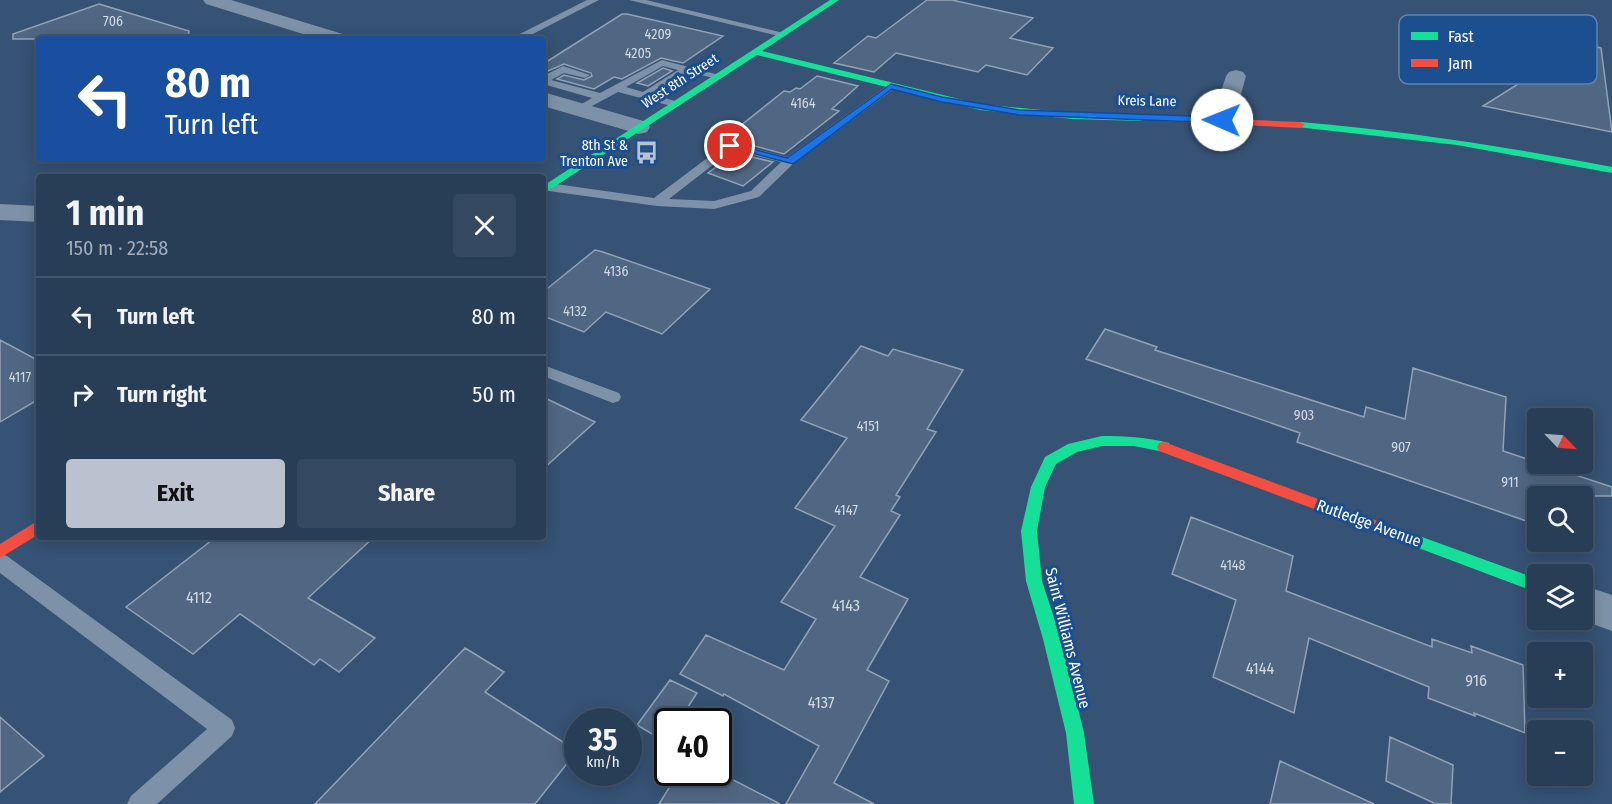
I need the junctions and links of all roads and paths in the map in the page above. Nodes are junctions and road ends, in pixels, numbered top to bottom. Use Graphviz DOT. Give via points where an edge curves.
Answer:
graph roads {
  1 [pos="212,0"];
  2 [pos="594,0"];
  3 [pos="634,0"];
  4 [pos="835,0"];
  5 [pos="783,34"];
  6 [pos="329,36"];
  7 [pos="522,36"];
  8 [pos="756,52"];
  9 [pos="686,69"];
  10 [pos="585,75"];
  11 [pos="718,76"];
  12 [pos="1236,76"];
  13 [pos="607,81"];
  14 [pos="546,84"];
  15 [pos="619,86"];
  16 [pos="891,86"];
  17 [pos="546,88"];
  18 [pos="546,89"];
  19 [pos="645,95"];
  20 [pos="602,97"];
  21 [pos="675,104"];
  22 [pos="579,110"];
  23 [pos="1222,120"];
  24 [pos="639,127"];
  25 [pos="789,161"];
  26 [pos="1612,170"];
  27 [pos="546,189"];
  28 [pos="657,202"];
  29 [pos="0,212"];
  30 [pos="36,214"];
  31 [pos="546,371"];
  32 [pos="613,397"];
  33 [pos="1200,461"];
  34 [pos="36,528"];
  35 [pos="0,552"];
  36 [pos="0,562"];
  37 [pos="1527,582"];
  38 [pos="1593,606"];
  39 [pos="1612,613"];
  40 [pos="139,804"];
  41 [pos="1084,804"];
  1 -- 6 [label="street"];
  2 -- 7 [label="lane"];
  3 -- 5 [label="lane"];
  4 -- 5 [label="street, West 8th Street"];
  5 -- 8 [label="street, West 8th Street"];
  8 -- 11 [label="street, West 8th Street"];
  8 -- 16 [label="street, Kreis Lane"];
  9 -- 11 [label="lane"];
  9 -- 15 [label="lane" via="662,63"];
  9 -- 19 [label="lane"];
  10 -- 14 [label="lane" via="563,69"];
  11 -- 21 [label="street, West 8th Street"];
  12 -- 23 [label="street"];
  13 -- 15 [label="lane"];
  15 -- 19 [label="lane"];
  15 -- 20 [label="lane"];
  16 -- 23 [label="street, Kreis Lane" via="1019,112"];
  16 -- 25 [label="lane"];
  17 -- 20 [label="lane"];
  18 -- 22 [label="street"];
  19 -- 21 [label="lane"];
  20 -- 22 [label="lane"];
  21 -- 24 [label="street, West 8th Street"];
  22 -- 24 [label="street"];
  23 -- 26 [label="street, Kreis Lane" via="1431,137"];
  24 -- 27 [label="street, West 8th Street"];
  25 -- 28 [label="lane" via="755,194 714,205"];
  25 -- 28 [label="lane" via="730,146"];
  27 -- 28 [label="lane"];
  29 -- 30 [label="street"];
  31 -- 32 [label="lane"];
  33 -- 37 [label="street, Rutledge Avenue"];
  33 -- 41 [label="street, Saint Williams Avenue" via="1134,441 1102,441 1074,448 1050,461 1038,487 1029,531 1034,581 1075,733"];
  34 -- 35 [label="street"];
  36 -- 40 [label="lane" via="224,728"];
  38 -- 39 [label="street"];
}
